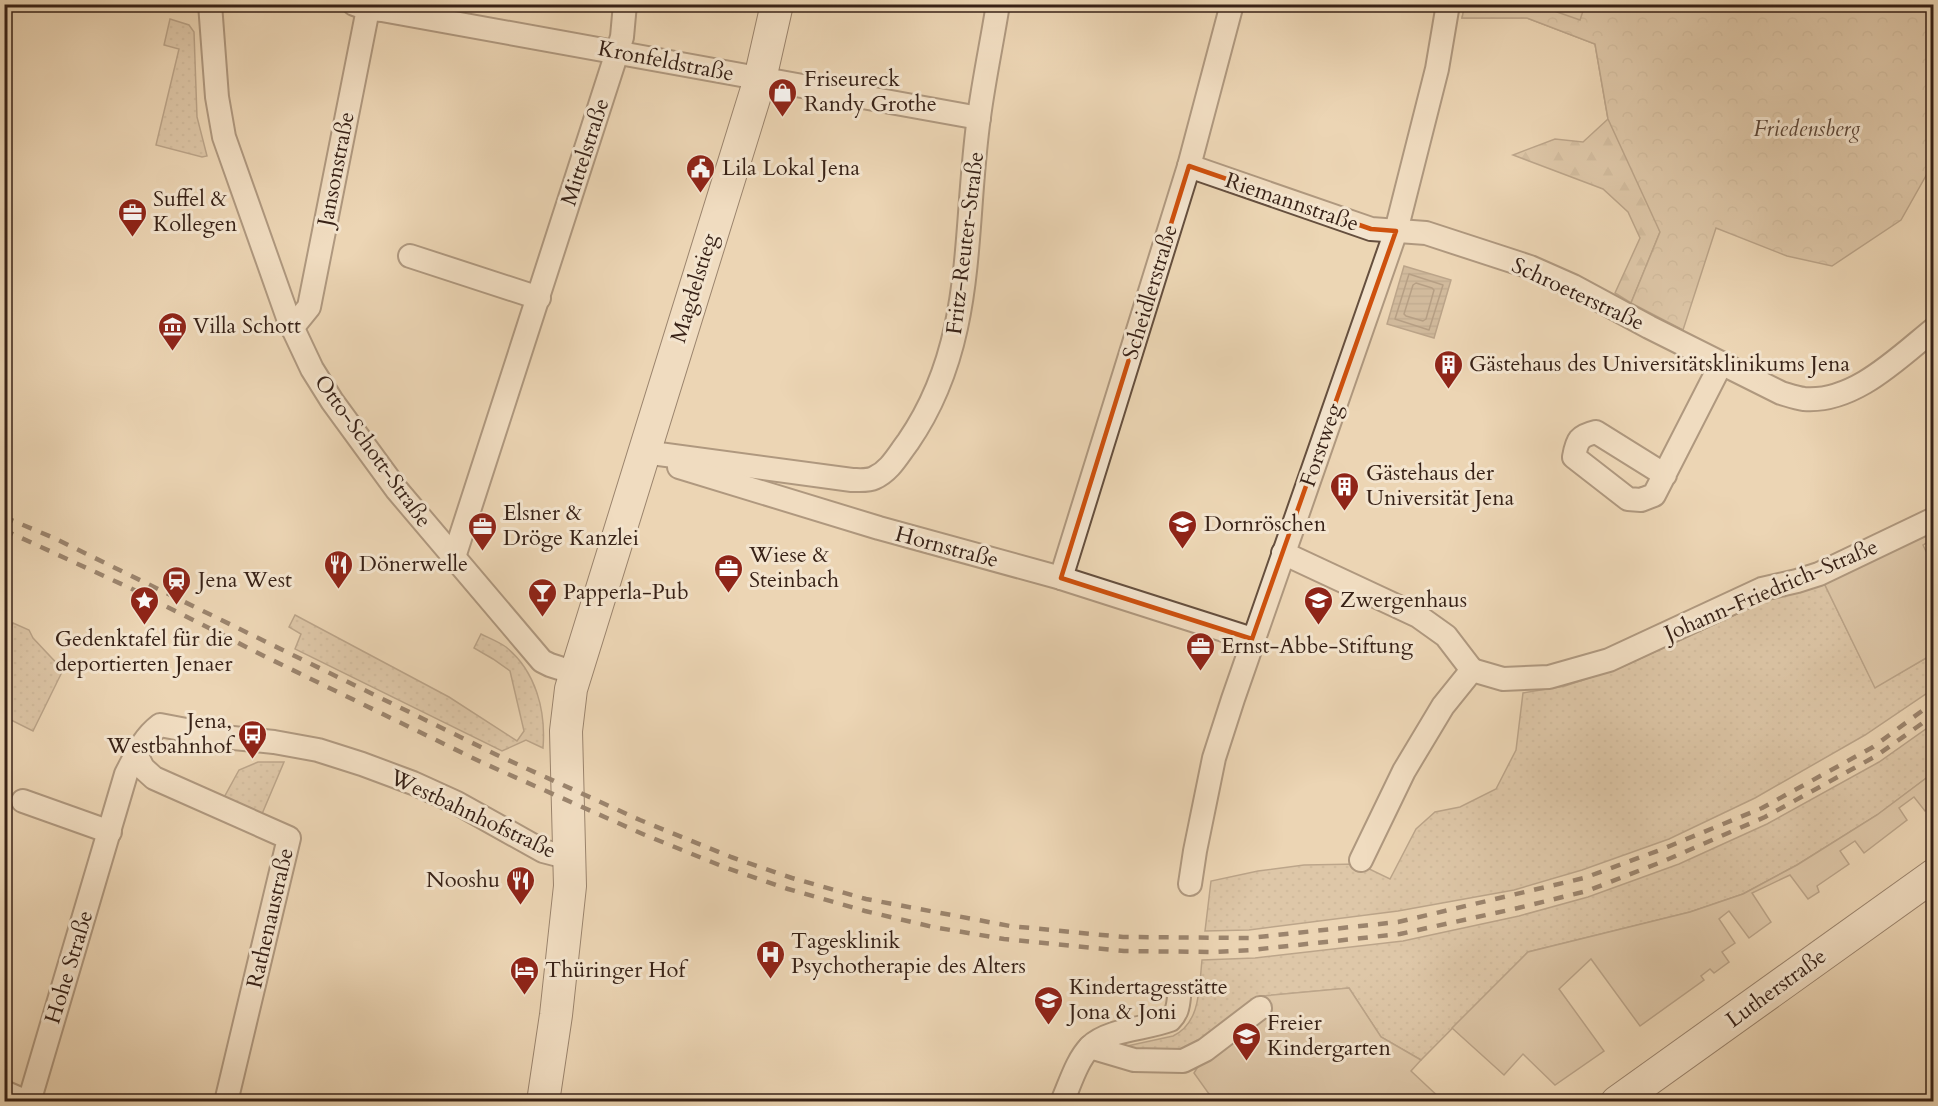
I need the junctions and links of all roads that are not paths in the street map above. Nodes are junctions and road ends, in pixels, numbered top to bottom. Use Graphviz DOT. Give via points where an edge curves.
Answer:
graph roads {
  1 [pos="210,4"];
  2 [pos="625,4"];
  3 [pos="777,4"];
  4 [pos="998,4"];
  5 [pos="1232,4"];
  6 [pos="1448,4"];
  7 [pos="364,6"];
  8 [pos="617,52"];
  9 [pos="760,79"];
  10 [pos="979,118"];
  11 [pos="1189,166"];
  12 [pos="1396,231"];
  13 [pos="410,255"];
  14 [pos="539,298"];
  15 [pos="292,328"];
  16 [pos="1934,328"];
  17 [pos="1721,364"];
  18 [pos="644,452"];
  19 [pos="1665,475"];
  20 [pos="1934,519"];
  21 [pos="1283,553"];
  22 [pos="454,557"];
  23 [pos="607,571"];
  24 [pos="1061,578"];
  25 [pos="1252,639"];
  26 [pos="1472,670"];
  27 [pos="575,672"];
  28 [pos="160,725"];
  29 [pos="136,754"];
  30 [pos="22,801"];
  31 [pos="110,832"];
  32 [pos="570,858"];
  33 [pos="1361,860"];
  34 [pos="1934,875"];
  35 [pos="1190,884"];
  36 [pos="1179,997"];
  37 [pos="1260,1008"];
  38 [pos="1090,1047"];
  39 [pos="4,1092"];
  40 [pos="28,1101"];
  41 [pos="226,1101"];
  42 [pos="543,1101"];
  43 [pos="1062,1101"];
  44 [pos="1617,1101"];
  1 -- 15 [label="street, Otto-Schott-Straße" via="224,137"];
  2 -- 8 [label="street, Mittelstraße"];
  3 -- 9 [label="main road, Magdelstieg"];
  4 -- 10 [label="street, Fritz-Reuter-Straße"];
  5 -- 11 [label="street, Scheidlerstraße"];
  6 -- 12 [label="street, Forstweg" via="1437,69"];
  7 -- 8 [label="street, Kronfeldstraße"];
  7 -- 15 [label="street, Jansonstraße" via="309,307"];
  8 -- 9 [label="street, Kronfeldstraße"];
  8 -- 14 [label="street, Mittelstraße"];
  9 -- 10 [label="street, Kronfeldstraße"];
  9 -- 18 [label="main road, Magdelstieg"];
  10 -- 18 [label="street, Fritz-Reuter-Straße" via="958,326 928,408 890,467 873,479 852,480"];
  11 -- 12 [label="street, Riemannstraße" via="1371,229"];
  11 -- 24 [label="street, Scheidlerstraße"];
  12 -- 17 [label="street, Schroeterstraße" via="1426,233 1530,267"];
  12 -- 21 [label="street, Forstweg"];
  13 -- 14 [label="street"];
  14 -- 22 [label="street, Mittelstraße"];
  15 -- 22 [label="street, Otto-Schott-Straße" via="332,401 397,490"];
  16 -- 17 [label="street, Schroeterstraße" via="1880,374 1837,396 1804,399 1781,393"];
  17 -- 19 [label="street"];
  18 -- 23 [label="main road, Magdelstieg"];
  18 -- 24 [label="street, Hornstraße" via="856,521"];
  20 -- 26 [label="street, Johann-Friedrich-Straße" via="1819,574 1762,589 1609,660 1549,677 1503,680"];
  21 -- 25 [label="street, Forstweg"];
  21 -- 26 [label="street" via="1418,616 1446,636"];
  22 -- 27 [label="street, Otto-Schott-Straße" via="542,661"];
  23 -- 27 [label="main road, Westbahnhofstraße"];
  24 -- 25 [label="street, Hornstraße"];
  25 -- 35 [label="street, Forstweg" via="1214,758"];
  26 -- 33 [label="street" via="1443,706 1410,762"];
  27 -- 32 [label="main road, Westbahnhofstraße" via="566,731"];
  28 -- 29 [label="street, Hohe Straße" via="149,733"];
  28 -- 32 [label="street, Westbahnhofstraße" via="318,750 362,764 457,803 543,851"];
  29 -- 31 [label="street, Hohe Straße" via="126,774"];
  29 -- 41 [label="street, Rathenaustraße" via="154,778 289,838"];
  30 -- 31 [label="street"];
  31 -- 40 [label="street, Hohe Straße"];
  32 -- 42 [label="main road" via="562,962"];
  34 -- 44 [label="main road, Lutherstraße"];
  36 -- 38 [label="street" via="1170,1020 1117,1034"];
  37 -- 38 [label="street" via="1205,1050 1183,1060 1134,1060"];
  38 -- 43 [label="street"];
  39 -- 40 [label="street"];
}
